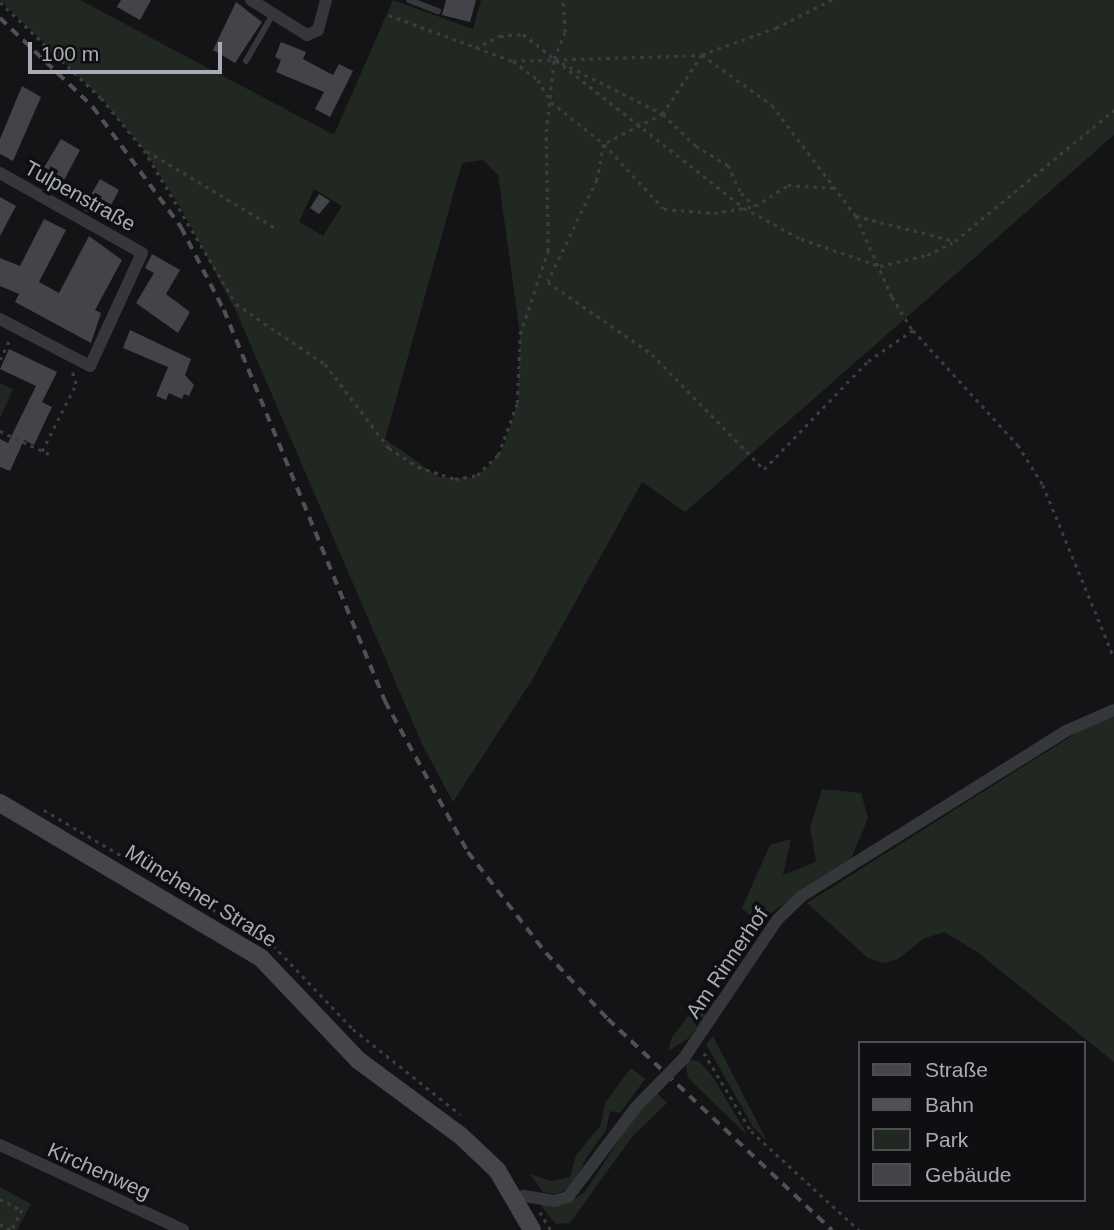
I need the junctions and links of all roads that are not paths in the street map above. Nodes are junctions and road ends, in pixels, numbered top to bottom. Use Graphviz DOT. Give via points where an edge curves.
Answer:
graph roads {
  1 [pos="251,0"];
  2 [pos="326,0"];
  3 [pos="409,0"];
  4 [pos="438,11"];
  5 [pos="274,15"];
  6 [pos="246,61"];
  7 [pos="0,173"];
  8 [pos="0,319"];
  9 [pos="1114,710"];
  10 [pos="0,803"];
  11 [pos="0,1145"];
  12 [pos="518,1200"];
  13 [pos="183,1230"];
  14 [pos="532,1230"];
  1 -- 5 [label="street"];
  2 -- 5 [label="street" via="313,34"];
  3 -- 4 [label="lane"];
  5 -- 6 [label="lane"];
  7 -- 8 [label="street, Tulpenstraße" via="142,253 90,366"];
  9 -- 12 [label="street, Am Rinnerhof, bridge" via="1066,731 802,896 777,920 684,1058 636,1107 568,1197 555,1201 524,1196"];
  10 -- 12 [label="street, Münchener Straße" via="261,958 358,1060 461,1136 497,1170"];
  11 -- 13 [label="street, Kirchenweg"];
  12 -- 14 [label="street, Münchener Straße"];
}
